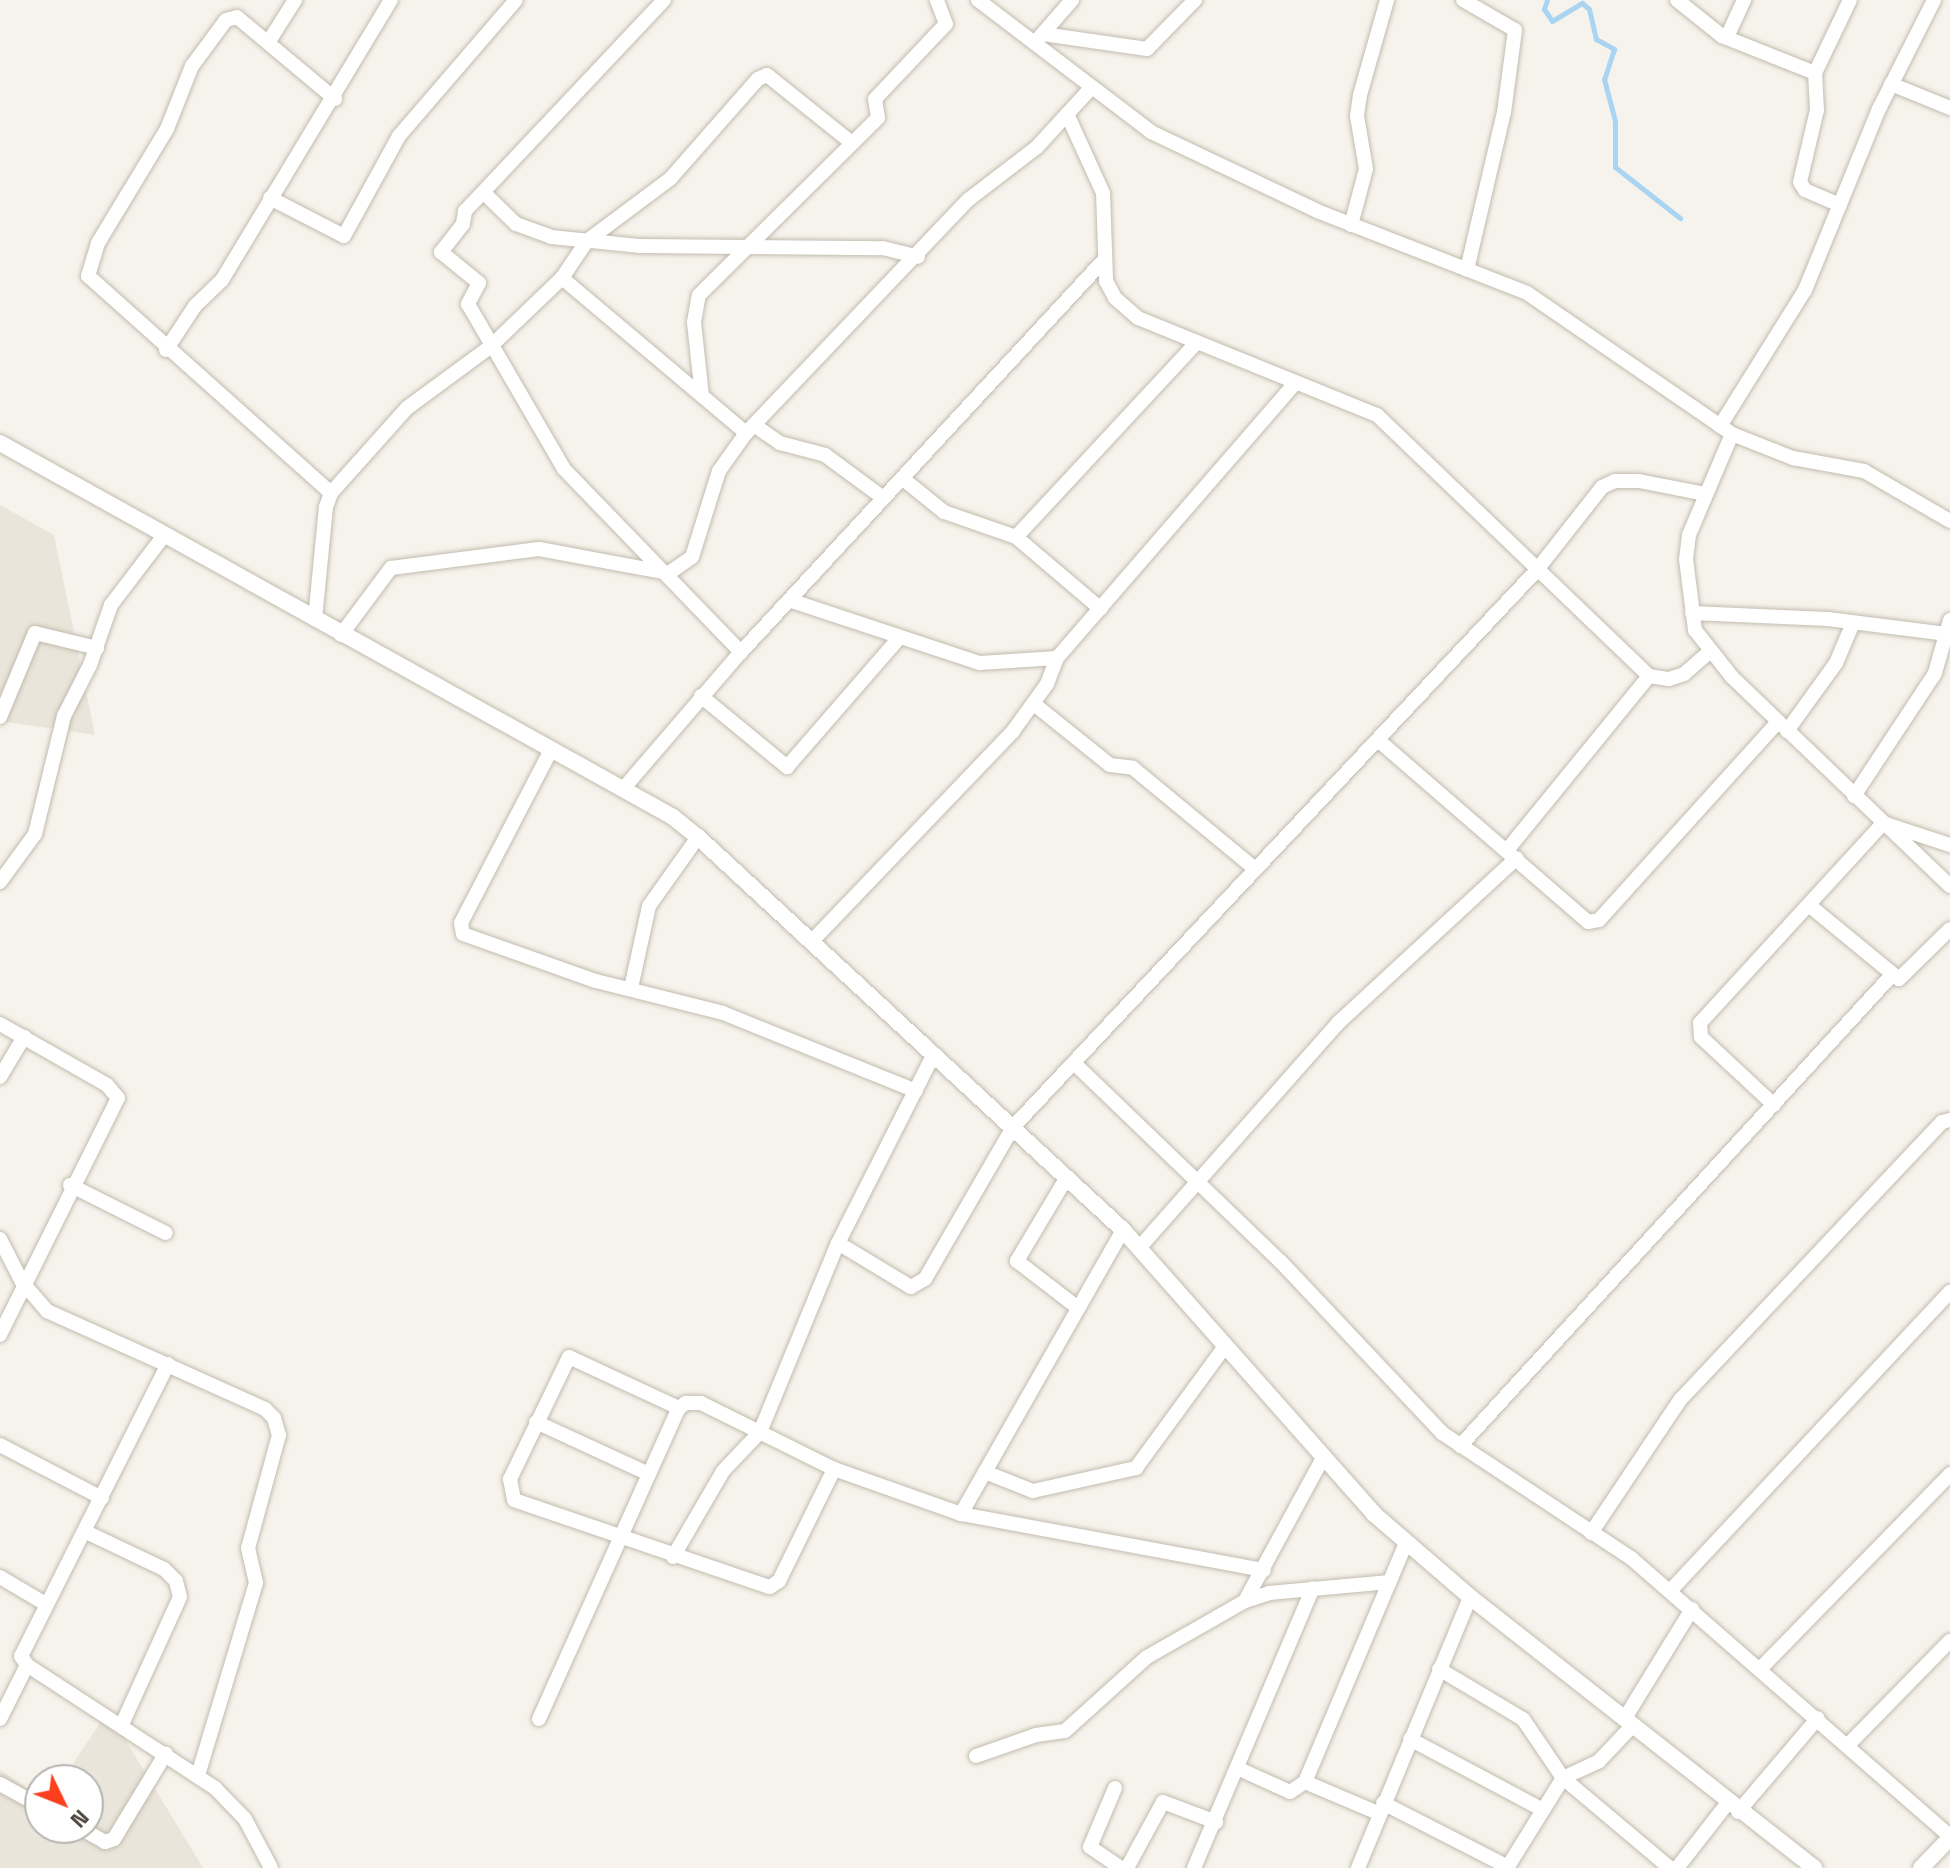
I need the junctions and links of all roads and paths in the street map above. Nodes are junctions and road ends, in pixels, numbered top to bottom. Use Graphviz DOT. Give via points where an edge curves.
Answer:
graph roads {
  1 [pos="295,0"];
  2 [pos="391,0"];
  3 [pos="516,0"];
  4 [pos="664,0"];
  5 [pos="937,0"];
  6 [pos="978,0"];
  7 [pos="1072,0"];
  8 [pos="1195,0"];
  9 [pos="1387,0"];
  10 [pos="1463,0"];
  11 [pos="1677,0"];
  12 [pos="1744,0"];
  13 [pos="1850,0"];
  14 [pos="1934,0"];
  15 [pos="1727,37"];
  16 [pos="1039,38"];
  17 [pos="269,41"];
  18 [pos="1815,73"];
  19 [pos="1891,84"];
  20 [pos="1092,87"];
  21 [pos="335,99"];
  22 [pos="1950,108"];
  23 [pos="1067,114"];
  24 [pos="852,143"];
  25 [pos="483,192"];
  26 [pos="270,198"];
  27 [pos="1840,205"];
  28 [pos="1351,225"];
  29 [pos="587,241"];
  30 [pos="748,245"];
  31 [pos="918,257"];
  32 [pos="1104,260"];
  33 [pos="1467,270"];
  34 [pos="562,278"];
  35 [pos="1196,343"];
  36 [pos="491,346"];
  37 [pos="166,350"];
  38 [pos="1295,383"];
  39 [pos="702,396"];
  40 [pos="750,429"];
  41 [pos="1726,430"];
  42 [pos="0,443"];
  43 [pos="902,478"];
  44 [pos="331,493"];
  45 [pos="1705,494"];
  46 [pos="882,497"];
  47 [pos="1950,521"];
  48 [pos="169,536"];
  49 [pos="1016,537"];
  50 [pos="1536,571"];
  51 [pos="669,573"];
  52 [pos="789,600"];
  53 [pos="1101,609"];
  54 [pos="1692,613"];
  55 [pos="315,619"];
  56 [pos="1853,623"];
  57 [pos="1949,627"];
  58 [pos="341,635"];
  59 [pos="900,637"];
  60 [pos="97,648"];
  61 [pos="1710,651"];
  62 [pos="741,652"];
  63 [pos="1057,658"];
  64 [pos="1649,676"];
  65 [pos="701,696"];
  66 [pos="1034,704"];
  67 [pos="1,715"];
  68 [pos="1783,726"];
  69 [pos="1378,740"];
  70 [pos="551,750"];
  71 [pos="623,789"];
  72 [pos="1854,796"];
  73 [pos="1883,823"];
  74 [pos="698,837"];
  75 [pos="1950,845"];
  76 [pos="1513,854"];
  77 [pos="1255,869"];
  78 [pos="0,882"];
  79 [pos="1950,886"];
  80 [pos="1810,906"];
  81 [pos="1950,929"];
  82 [pos="811,942"];
  83 [pos="1891,976"];
  84 [pos="631,988"];
  85 [pos="0,1024"];
  86 [pos="24,1037"];
  87 [pos="934,1054"];
  88 [pos="1074,1063"];
  89 [pos="0,1077"];
  90 [pos="916,1091"];
  91 [pos="1774,1105"];
  92 [pos="1950,1120"];
  93 [pos="1013,1127"];
  94 [pos="1067,1177"];
  95 [pos="70,1185"];
  96 [pos="1200,1185"];
  97 [pos="1123,1230"];
  98 [pos="166,1233"];
  99 [pos="0,1239"];
  100 [pos="838,1243"];
  101 [pos="1139,1248"];
  102 [pos="22,1282"];
  103 [pos="1950,1292"];
  104 [pos="1078,1308"];
  105 [pos="2,1327"];
  106 [pos="1226,1345"];
  107 [pos="168,1364"];
  108 [pos="679,1408"];
  109 [pos="536,1422"];
  110 [pos="760,1432"];
  111 [pos="0,1445"];
  112 [pos="1460,1446"];
  113 [pos="1323,1458"];
  114 [pos="834,1469"];
  115 [pos="985,1472"];
  116 [pos="649,1474"];
  117 [pos="1950,1474"];
  118 [pos="102,1498"];
  119 [pos="961,1514"];
  120 [pos="86,1532"];
  121 [pos="1591,1533"];
  122 [pos="620,1538"];
  123 [pos="1406,1543"];
  124 [pos="673,1557"];
  125 [pos="1264,1570"];
  126 [pos="0,1577"];
  127 [pos="1390,1582"];
  128 [pos="1313,1588"];
  129 [pos="1670,1591"];
  130 [pos="1470,1597"];
  131 [pos="1245,1601"];
  132 [pos="44,1603"];
  133 [pos="1692,1609"];
  134 [pos="1950,1641"];
  135 [pos="27,1665"];
  136 [pos="1761,1668"];
  137 [pos="1439,1669"];
  138 [pos="1818,1718"];
  139 [pos="0,1719"];
  140 [pos="539,1719"];
  141 [pos="1629,1721"];
  142 [pos="122,1724"];
  143 [pos="1410,1739"];
  144 [pos="1848,1745"];
  145 [pos="166,1753"];
  146 [pos="976,1756"];
  147 [pos="1237,1768"];
  148 [pos="198,1775"];
  149 [pos="1563,1778"];
  150 [pos="1305,1782"];
  151 [pos="0,1784"];
  152 [pos="1115,1788"];
  153 [pos="24,1797"];
  154 [pos="1381,1808"];
  155 [pos="1733,1808"];
  156 [pos="1541,1809"];
  157 [pos="1216,1822"];
  158 [pos="1950,1837"];
  159 [pos="104,1841"];
  160 [pos="271,1868"];
  161 [pos="1121,1868"];
  162 [pos="1127,1868"];
  163 [pos="1194,1868"];
  164 [pos="1358,1868"];
  165 [pos="1508,1868"];
  166 [pos="1670,1868"];
  167 [pos="1677,1868"];
  168 [pos="1814,1868"];
  169 [pos="1921,1868"];
  1 -- 17 [label="street"];
  2 -- 21 [label="street"];
  3 -- 26 [label="street" via="399,136 344,236"];
  4 -- 25 [label="street"];
  5 -- 24 [label="street" via="946,24 875,99 878,118"];
  6 -- 16 [label="street"];
  7 -- 16 [label="street"];
  8 -- 16 [label="street" via="1147,49"];
  9 -- 28 [label="street" via="1360,95 1357,116 1366,169"];
  10 -- 33 [label="street" via="1515,30 1504,112"];
  11 -- 15 [label="street"];
  12 -- 15 [label="street"];
  13 -- 18 [label="street"];
  14 -- 19 [label="street"];
  15 -- 18 [label="street"];
  16 -- 20 [label="street"];
  17 -- 21 [label="street"];
  17 -- 37 [label="street" via="237,17 217,27 192,66 167,129 88,265 93,284"];
  18 -- 27 [label="street" via="1817,110 1800,182 1805,190"];
  19 -- 22 [label="street"];
  19 -- 27 [label="street"];
  20 -- 23 [label="street"];
  20 -- 28 [label="street" via="1151,132"];
  21 -- 26 [label="street"];
  23 -- 31 [label="street" via="1017,164 968,200"];
  23 -- 32 [label="street" via="1103,193"];
  24 -- 29 [label="street" via="763,75 670,179"];
  24 -- 30 [label="street"];
  25 -- 29 [label="street" via="531,233"];
  25 -- 36 [label="street" via="441,252 479,283 468,304"];
  26 -- 37 [label="street" via="222,280 195,306"];
  27 -- 41 [label="street" via="1797,307"];
  28 -- 33 [label="street"];
  29 -- 30 [label="street"];
  29 -- 34 [label="street"];
  30 -- 31 [label="street" via="900,250"];
  30 -- 39 [label="street" via="699,295 695,306"];
  31 -- 40 [label="street"];
  32 -- 35 [label="street" via="1115,298 1138,318"];
  32 -- 43 [label="street"];
  33 -- 41 [label="street" via="1543,303"];
  34 -- 36 [label="street"];
  34 -- 39 [label="street"];
  35 -- 38 [label="street"];
  35 -- 49 [label="street"];
  36 -- 44 [label="street" via="407,408"];
  36 -- 51 [label="street" via="564,469"];
  37 -- 44 [label="street"];
  38 -- 50 [label="street" via="1377,415"];
  38 -- 53 [label="street"];
  39 -- 40 [label="street"];
  40 -- 46 [label="street" via="825,455"];
  40 -- 51 [label="street" via="719,471 700,544 692,557"];
  41 -- 45 [label="street"];
  41 -- 47 [label="street" via="1793,458 1864,471"];
  42 -- 48 [label="street"];
  43 -- 46 [label="street"];
  43 -- 49 [label="street" via="944,512"];
  44 -- 55 [label="street"];
  45 -- 50 [label="street" via="1615,481 1602,487"];
  45 -- 54 [label="street" via="1687,547"];
  46 -- 52 [label="street"];
  48 -- 55 [label="street"];
  48 -- 60 [label="street" via="111,605"];
  49 -- 53 [label="street"];
  50 -- 64 [label="street"];
  50 -- 69 [label="street"];
  51 -- 58 [label="street" via="539,549 391,568"];
  51 -- 62 [label="street"];
  52 -- 59 [label="street"];
  52 -- 62 [label="street"];
  53 -- 63 [label="street"];
  54 -- 56 [label="street"];
  54 -- 61 [label="street" via="1695,630"];
  55 -- 58 [label="street"];
  56 -- 57 [label="street"];
  56 -- 68 [label="street" via="1836,663"];
  57 -- 72 [label="street" via="1935,673"];
  58 -- 70 [label="street"];
  59 -- 63 [label="street" via="980,663"];
  59 -- 65 [label="street" via="787,767"];
  60 -- 67 [label="street" via="35,633"];
  60 -- 78 [label="street" via="64,716 35,834"];
  61 -- 64 [label="street" via="1684,674 1669,679"];
  61 -- 68 [label="street"];
  62 -- 65 [label="street"];
  63 -- 66 [label="street"];
  64 -- 76 [label="street"];
  65 -- 71 [label="street"];
  66 -- 77 [label="street" via="1110,765 1133,768"];
  66 -- 82 [label="street"];
  68 -- 72 [label="street"];
  68 -- 76 [label="street" via="1599,920 1588,922 1578,916"];
  69 -- 76 [label="street"];
  69 -- 77 [label="street"];
  70 -- 71 [label="street"];
  70 -- 84 [label="street" via="460,929 596,981"];
  71 -- 74 [label="street"];
  72 -- 73 [label="street"];
  73 -- 75 [label="street"];
  73 -- 79 [label="street"];
  73 -- 80 [label="street"];
  74 -- 82 [label="street"];
  74 -- 84 [label="street" via="649,906"];
  76 -- 96 [label="street" via="1338,1023"];
  77 -- 88 [label="street"];
  80 -- 83 [label="street"];
  80 -- 91 [label="street" via="1700,1023 1701,1037"];
  81 -- 83 [label="street" via="1909,973"];
  82 -- 87 [label="street"];
  83 -- 91 [label="street"];
  84 -- 90 [label="street" via="723,1013"];
  85 -- 86 [label="street"];
  86 -- 89 [label="street"];
  86 -- 95 [label="street" via="107,1085 118,1098"];
  87 -- 90 [label="street"];
  87 -- 93 [label="street"];
  88 -- 93 [label="street"];
  88 -- 96 [label="street"];
  90 -- 100 [label="street"];
  91 -- 112 [label="street"];
  92 -- 121 [label="street" via="1942,1122 1680,1400"];
  93 -- 94 [label="street"];
  93 -- 100 [label="street" via="919,1284 911,1287"];
  94 -- 97 [label="street"];
  94 -- 104 [label="street" via="1017,1261"];
  95 -- 98 [label="street"];
  95 -- 102 [label="street"];
  96 -- 101 [label="street"];
  96 -- 112 [label="street" via="1281,1262 1425,1418"];
  97 -- 101 [label="street"];
  97 -- 104 [label="street"];
  99 -- 102 [label="street"];
  100 -- 110 [label="street"];
  101 -- 106 [label="street"];
  102 -- 105 [label="street"];
  102 -- 107 [label="street" via="47,1311"];
  103 -- 129 [label="street"];
  104 -- 115 [label="street"];
  106 -- 113 [label="street"];
  106 -- 115 [label="street" via="1136,1468 1033,1491"];
  107 -- 118 [label="street"];
  107 -- 148 [label="street" via="265,1409 279,1435 248,1548 256,1583"];
  108 -- 109 [label="street" via="569,1357"];
  108 -- 110 [label="street" via="701,1403"];
  108 -- 116 [label="street"];
  109 -- 116 [label="street"];
  109 -- 122 [label="street" via="510,1479 514,1500"];
  110 -- 114 [label="street"];
  110 -- 124 [label="street" via="723,1471"];
  111 -- 118 [label="street"];
  112 -- 121 [label="street"];
  113 -- 123 [label="street"];
  113 -- 125 [label="street"];
  114 -- 119 [label="street"];
  114 -- 124 [label="street" via="775,1585"];
  115 -- 119 [label="street"];
  116 -- 122 [label="street"];
  117 -- 136 [label="street"];
  118 -- 120 [label="street"];
  119 -- 125 [label="street"];
  120 -- 132 [label="street"];
  120 -- 142 [label="street" via="164,1569 180,1597"];
  121 -- 129 [label="street"];
  122 -- 124 [label="street"];
  122 -- 140 [label="street"];
  123 -- 127 [label="street"];
  123 -- 130 [label="street"];
  125 -- 131 [label="street"];
  126 -- 132 [label="street"];
  127 -- 128 [label="street"];
  127 -- 150 [label="street"];
  128 -- 131 [label="street"];
  128 -- 147 [label="street"];
  129 -- 133 [label="street"];
  130 -- 137 [label="street"];
  130 -- 141 [label="street"];
  131 -- 146 [label="street" via="1147,1657 1065,1731"];
  132 -- 135 [label="street" via="20,1649"];
  133 -- 136 [label="street"];
  133 -- 141 [label="street"];
  134 -- 144 [label="street"];
  135 -- 139 [label="street"];
  135 -- 142 [label="street"];
  136 -- 138 [label="street"];
  137 -- 143 [label="street"];
  137 -- 149 [label="street" via="1523,1719"];
  138 -- 144 [label="street"];
  138 -- 155 [label="street"];
  141 -- 149 [label="street" via="1599,1761"];
  141 -- 155 [label="street"];
  142 -- 145 [label="street"];
  143 -- 154 [label="street"];
  143 -- 156 [label="street"];
  144 -- 158 [label="street"];
  145 -- 148 [label="street"];
  145 -- 159 [label="street" via="114,1839"];
  147 -- 150 [label="street" via="1290,1792"];
  147 -- 157 [label="street"];
  148 -- 160 [label="street" via="245,1819"];
  149 -- 156 [label="street"];
  149 -- 166 [label="street"];
  150 -- 154 [label="street"];
  151 -- 153 [label="street"];
  152 -- 161 [label="street" via="1090,1847"];
  154 -- 164 [label="street"];
  154 -- 165 [label="street"];
  155 -- 167 [label="street"];
  155 -- 168 [label="street"];
  156 -- 165 [label="street"];
  157 -- 162 [label="street" via="1163,1802"];
  157 -- 163 [label="street"];
  158 -- 169 [label="street"];
}
